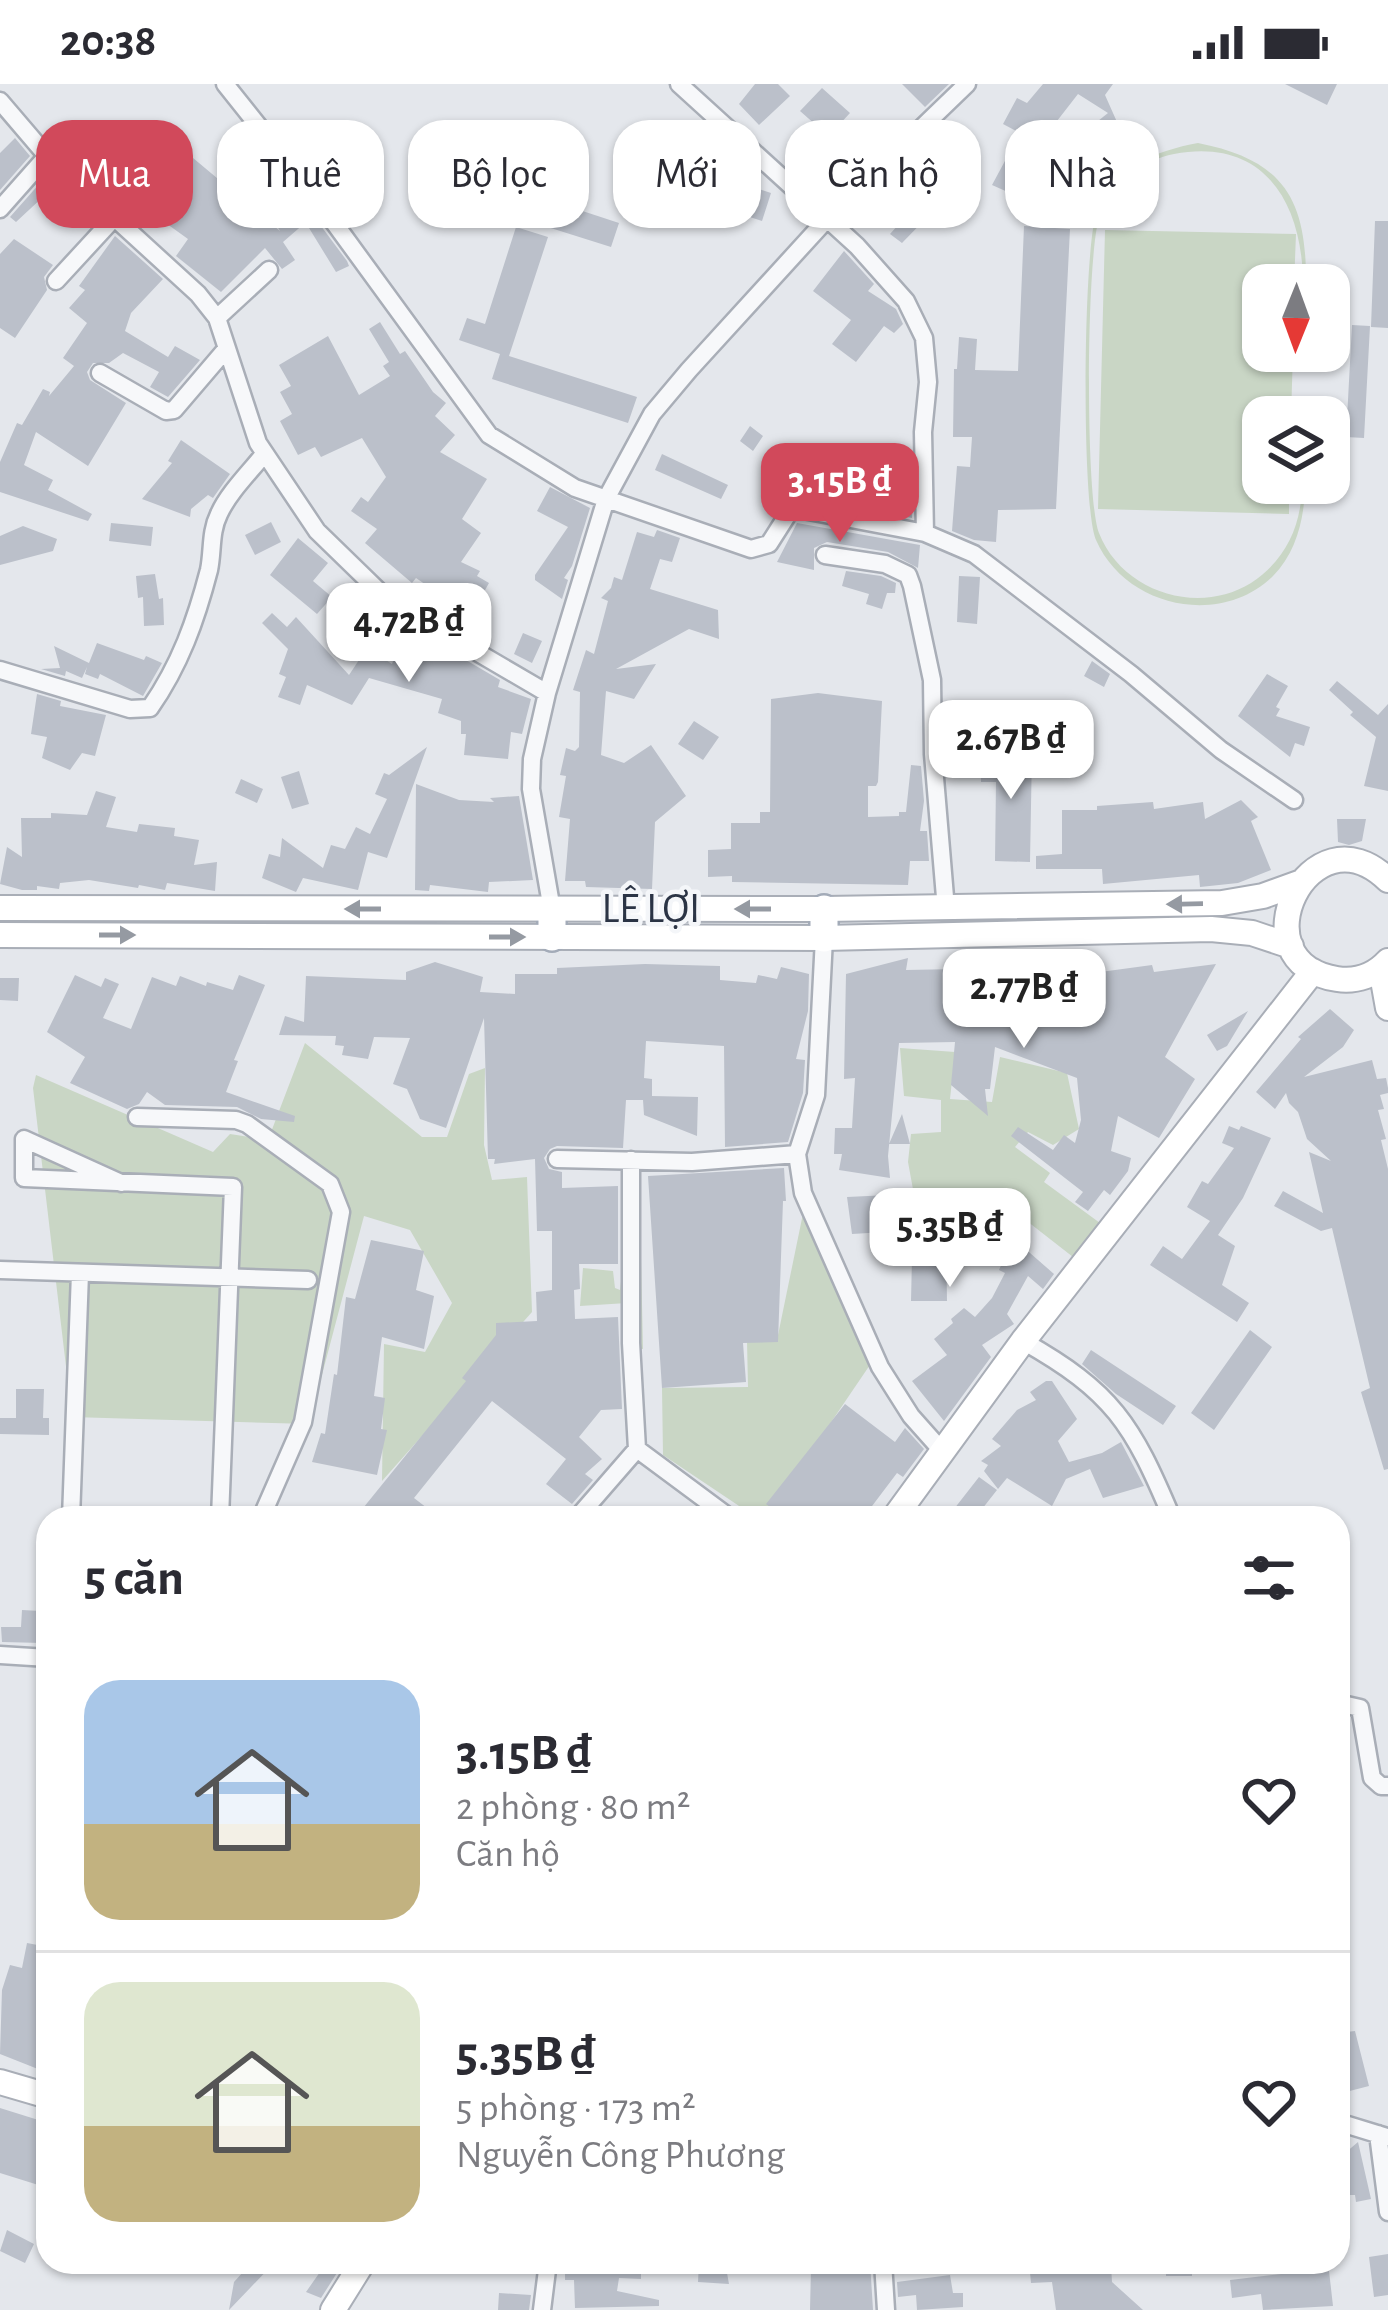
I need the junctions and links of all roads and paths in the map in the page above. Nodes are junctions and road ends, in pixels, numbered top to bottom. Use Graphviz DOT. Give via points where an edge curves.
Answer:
graph roads {
  1 [pos="225,84"];
  2 [pos="679,84"];
  3 [pos="967,84"];
  4 [pos="0,101"];
  5 [pos="930,120"];
  6 [pos="36,143"];
  7 [pos="36,168"];
  8 [pos="785,182"];
  9 [pos="0,209"];
  10 [pos="105,228"];
  11 [pos="127,228"];
  12 [pos="819,228"];
  13 [pos="836,228"];
  14 [pos="269,270"];
  15 [pos="56,281"];
  16 [pos="217,319"];
  17 [pos="226,348"];
  18 [pos="100,373"];
  19 [pos="264,454"];
  20 [pos="606,499"];
  21 [pos="925,533"];
  22 [pos="825,555"];
  23 [pos="0,670"];
  24 [pos="548,693"];
  25 [pos="1294,800"];
  26 [pos="1387,876"];
  27 [pos="1299,883"];
  28 [pos="0,908"];
  29 [pos="824,909"];
  30 [pos="946,909"];
  31 [pos="552,923"];
  32 [pos="0,934"];
  33 [pos="824,938"];
  34 [pos="1291,946"];
  35 [pos="1384,965"];
  36 [pos="1313,971"];
  37 [pos="1388,1009"];
  38 [pos="137,1118"];
  39 [pos="797,1154"];
  40 [pos="557,1159"];
  41 [pos="631,1160"];
  42 [pos="121,1183"];
  43 [pos="0,1270"];
  44 [pos="80,1273"];
  45 [pos="228,1280"];
  46 [pos="308,1280"];
  47 [pos="1022,1341"];
  48 [pos="637,1449"];
  49 [pos="943,1452"];
  50 [pos="70,1506"];
  51 [pos="220,1506"];
  52 [pos="266,1506"];
  53 [pos="587,1506"];
  54 [pos="714,1506"];
  55 [pos="903,1506"];
  56 [pos="1166,1506"];
  57 [pos="0,1655"];
  58 [pos="36,1657"];
  59 [pos="1350,1706"];
  60 [pos="1388,1786"];
  61 [pos="0,2082"];
  62 [pos="36,2092"];
  63 [pos="1350,2126"];
  64 [pos="1383,2136"];
  65 [pos="1388,2212"];
  66 [pos="356,2274"];
  67 [pos="546,2274"];
  68 [pos="884,2274"];
  69 [pos="333,2310"];
  70 [pos="542,2310"];
  71 [pos="886,2310"];
  1 -- 20 [label="street" via="476,421 504,448"];
  2 -- 8 [label="street"];
  3 -- 5 [label="street"];
  4 -- 6 [label="street"];
  7 -- 9 [label="street"];
  10 -- 15 [label="street"];
  11 -- 16 [label="street"];
  12 -- 20 [label="street" via="652,414"];
  13 -- 21 [label="street" via="906,301 924,338"];
  14 -- 16 [label="street"];
  16 -- 17 [label="street"];
  17 -- 18 [label="street" via="174,410"];
  17 -- 19 [label="street"];
  19 -- 23 [label="street" via="220,510 192,630 150,708"];
  19 -- 24 [label="street" via="317,531 388,600"];
  20 -- 21 [label="street" via="751,549 769,544 790,512 803,510"];
  20 -- 24 [label="street"];
  21 -- 25 [label="street" via="987,562"];
  22 -- 30 [label="street" via="899,569 912,586 932,680"];
  24 -- 31 [label="street" via="531,789"];
  26 -- 27 [label="main road, LÊ LỢI" via="1345,861"];
  27 -- 30 [label="main road, LÊ LỢI, one-way" via="1222,904"];
  27 -- 34 [label="main road" via="1286,914"];
  31 -- 28 [label="main road, LÊ LỢI, one-way"];
  29 -- 30 [label="main road, LÊ LỢI"];
  29 -- 31 [label="main road, LÊ LỢI, one-way"];
  29 -- 33 [label="main road"];
  32 -- 31 [label="main road, LÊ LỢI, one-way"];
  31 -- 33 [label="main road, LÊ LỢI"];
  33 -- 34 [label="main road, LÊ LỢI" via="1211,929"];
  33 -- 39 [label="street" via="816,1095"];
  34 -- 36 [label="main road"];
  35 -- 36 [label="main road" via="1347,980"];
  35 -- 37 [label="main road"];
  36 -- 47 [label="main road"];
  38 -- 52 [label="street" via="247,1124 330,1184 340,1202 303,1421"];
  39 -- 41 [label="street"];
  39 -- 49 [label="street" via="803,1193 880,1367"];
  40 -- 41 [label="street"];
  41 -- 48 [label="street"];
  42 -- 42 [label="street" via="102,1174 24,1139 24,1178"];
  42 -- 45 [label="street" via="233,1187"];
  43 -- 44 [label="street"];
  44 -- 45 [label="street"];
  44 -- 50 [label="street"];
  45 -- 46 [label="street"];
  45 -- 51 [label="street"];
  47 -- 49 [label="main road"];
  47 -- 56 [label="street" via="1106,1396"];
  48 -- 53 [label="street"];
  48 -- 54 [label="street"];
  49 -- 55 [label="main road"];
  57 -- 58 [label="street"];
  59 -- 60 [label="street" via="1360,1708 1372,1778"];
  61 -- 62 [label="main road"];
  63 -- 64 [label="street"];
  64 -- 65 [label="street"];
  66 -- 69 [label="main road"];
  67 -- 70 [label="street"];
  68 -- 71 [label="street"];
}
